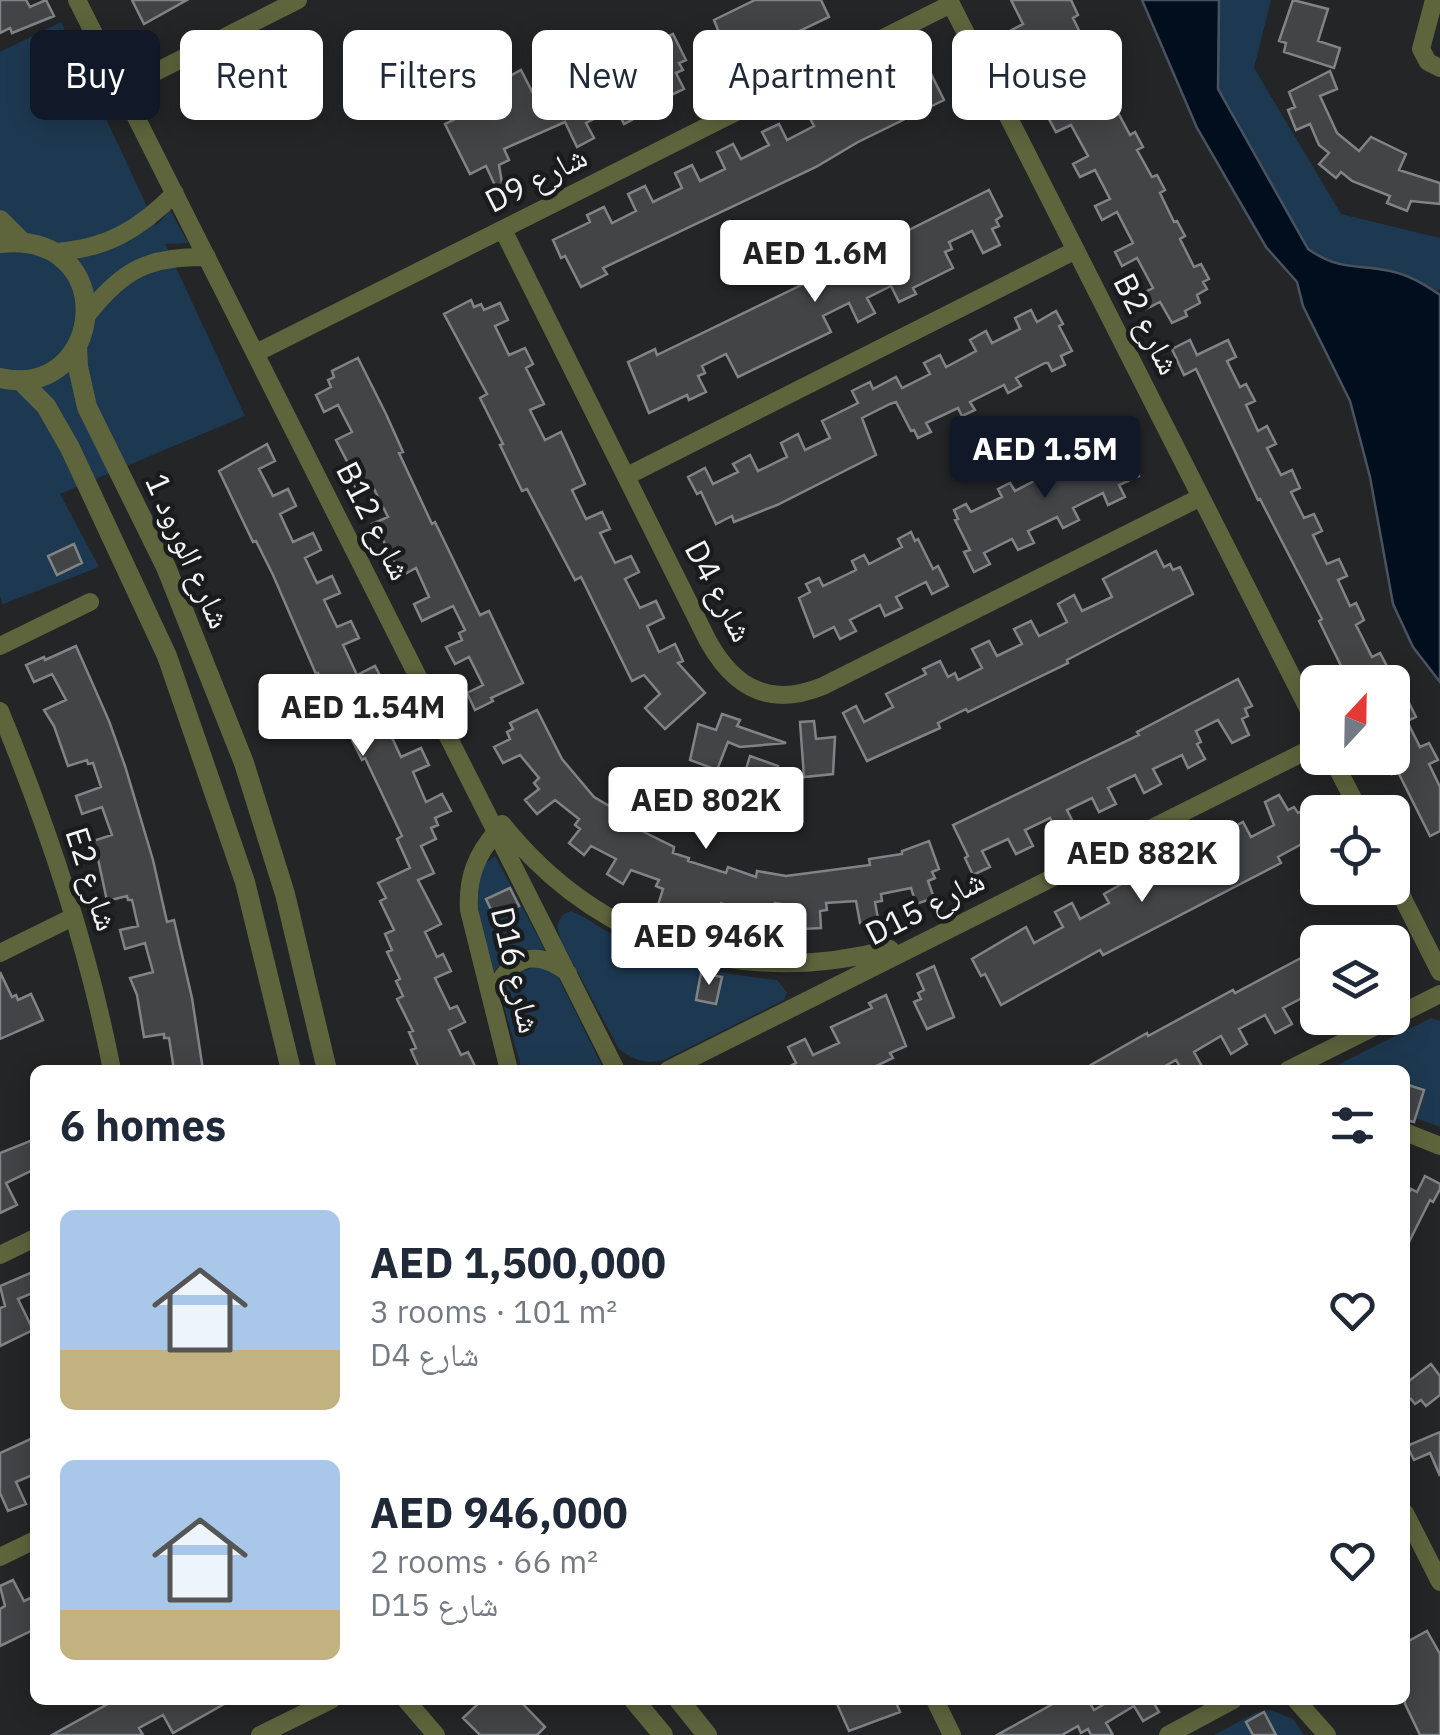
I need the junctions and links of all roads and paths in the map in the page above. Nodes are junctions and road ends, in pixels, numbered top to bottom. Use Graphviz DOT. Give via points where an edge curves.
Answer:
graph roads {
  1 [pos="77,0"];
  2 [pos="298,0"];
  3 [pos="1434,0"];
  4 [pos="950,2"];
  5 [pos="92,30"];
  6 [pos="1440,68"];
  7 [pos="160,70"];
  8 [pos="138,120"];
  9 [pos="175,193"];
  10 [pos="0,220"];
  11 [pos="503,230"];
  12 [pos="10,242"];
  13 [pos="1076,250"];
  14 [pos="55,252"];
  15 [pos="207,256"];
  16 [pos="87,315"];
  17 [pos="78,347"];
  18 [pos="256,353"];
  19 [pos="10,379"];
  20 [pos="627,476"];
  21 [pos="1201,497"];
  22 [pos="90,602"];
  23 [pos="0,646"];
  24 [pos="1300,692"];
  25 [pos="0,711"];
  26 [pos="1300,754"];
  27 [pos="479,795"];
  28 [pos="497,831"];
  29 [pos="1406,905"];
  30 [pos="74,916"];
  31 [pos="925,940"];
  32 [pos="0,953"];
  33 [pos="1440,972"];
  34 [pos="568,973"];
  35 [pos="1440,994"];
  36 [pos="490,997"];
  37 [pos="111,1065"];
  38 [pos="290,1065"];
  39 [pos="326,1065"];
  40 [pos="508,1065"];
  41 [pos="614,1065"];
  42 [pos="678,1065"];
  43 [pos="1298,1065"];
  44 [pos="1410,1134"];
  45 [pos="1440,1146"];
  46 [pos="30,1240"];
  47 [pos="0,1255"];
  48 [pos="1410,1523"];
  49 [pos="30,1542"];
  50 [pos="0,1557"];
  51 [pos="1440,1582"];
  52 [pos="321,1705"];
  53 [pos="410,1705"];
  54 [pos="638,1705"];
  55 [pos="683,1705"];
  56 [pos="937,1705"];
  57 [pos="1226,1705"];
  58 [pos="1301,1705"];
  59 [pos="1316,1705"];
  60 [pos="1325,1732"];
  61 [pos="260,1735"];
  62 [pos="436,1735"];
  63 [pos="663,1735"];
  64 [pos="707,1735"];
  65 [pos="952,1735"];
  66 [pos="1168,1735"];
  1 -- 5 [label="street, B12 شارع"];
  2 -- 7 [label="street"];
  3 -- 6 [label="street" via="1421,49"];
  4 -- 11 [label="street, D9 شارع"];
  4 -- 13 [label="street, B2 شارع"];
  8 -- 9 [label="street, B12 شارع"];
  9 -- 14 [label="street" via="114,240"];
  9 -- 15 [label="street, B12 شارع"];
  10 -- 12 [label="street"];
  11 -- 18 [label="street, D9 شارع"];
  11 -- 20 [label="street, D4 شارع"];
  12 -- 14 [label="street"];
  13 -- 20 [label="street"];
  13 -- 21 [label="street, B2 شارع"];
  14 -- 16 [label="street" via="80,279"];
  15 -- 16 [label="street" via="144,265 114,283"];
  15 -- 18 [label="street, B12 شارع"];
  16 -- 17 [label="street, شارع الورود 1"];
  17 -- 19 [label="street, شارع الورود 1" via="43,376"];
  17 -- 39 [label="street, شارع الورود 1" via="87,407 160,554 244,762"];
  18 -- 27 [label="street, B12 شارع"];
  19 -- 38 [label="street, شارع الورود 1" via="46,406 70,448 173,673 245,882"];
  20 -- 21 [label="street, D4 شارع" via="717,657 742,684 792,696"];
  21 -- 24 [label="street, B2 شارع"];
  22 -- 23 [label="street"];
  25 -- 30 [label="street, E2 شارع"];
  26 -- 31 [label="street, D15 شارع"];
  27 -- 28 [label="street, B12 شارع"];
  27 -- 31 [label="street" via="512,837 586,903 673,947 789,965"];
  28 -- 34 [label="street, B12 شارع"];
  28 -- 36 [label="street, D16 شارع" via="476,860 468,893"];
  29 -- 33 [label="street"];
  30 -- 32 [label="street"];
  30 -- 37 [label="street, E2 شارع"];
  31 -- 42 [label="street, D15 شارع"];
  34 -- 36 [label="street" via="553,961 523,960 509,968"];
  34 -- 41 [label="street, B12 شارع"];
  35 -- 43 [label="street"];
  36 -- 40 [label="street, D16 شارع"];
  44 -- 45 [label="street"];
  46 -- 47 [label="street"];
  48 -- 51 [label="street"];
  49 -- 50 [label="street"];
  52 -- 61 [label="street"];
  53 -- 62 [label="street"];
  54 -- 63 [label="street"];
  55 -- 64 [label="street"];
  56 -- 65 [label="street"];
  57 -- 66 [label="street"];
  58 -- 60 [label="street"];
  59 -- 60 [label="street"];
}
